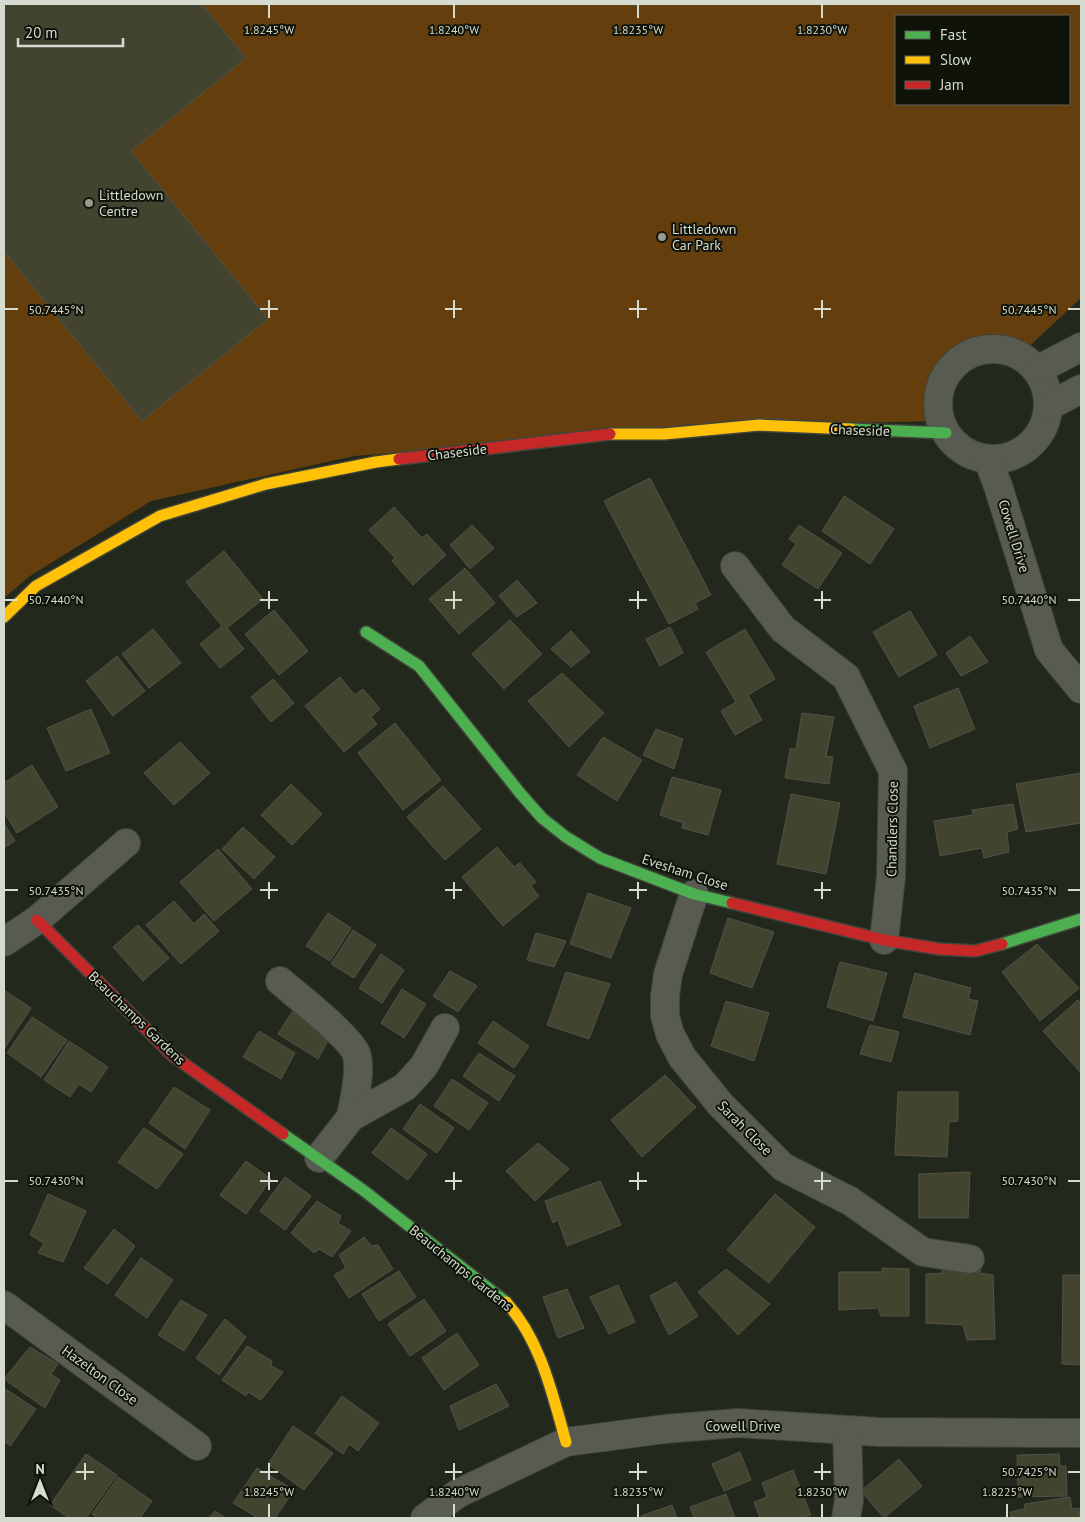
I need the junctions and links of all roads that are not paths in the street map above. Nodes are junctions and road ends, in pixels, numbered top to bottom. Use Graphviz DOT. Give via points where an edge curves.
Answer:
graph roads {
  1 [pos="1081,348"];
  2 [pos="1037,370"];
  3 [pos="1081,389"];
  4 [pos="1049,406"];
  5 [pos="946,433"];
  6 [pos="994,459"];
  7 [pos="735,566"];
  8 [pos="4,617"];
  9 [pos="366,632"];
  10 [pos="1081,689"];
  11 [pos="126,843"];
  12 [pos="694,894"];
  13 [pos="1081,919"];
  14 [pos="37,920"];
  15 [pos="884,940"];
  16 [pos="4,942"];
  17 [pos="280,980"];
  18 [pos="445,1028"];
  19 [pos="351,1117"];
  20 [pos="319,1158"];
  21 [pos="970,1259"];
  22 [pos="4,1305"];
  23 [pos="847,1430"];
  24 [pos="1081,1433"];
  25 [pos="566,1442"];
  26 [pos="197,1446"];
  27 [pos="425,1518"];
  28 [pos="846,1518"];
  1 -- 2 [label="street"];
  2 -- 4 [label="street" via="1044,381"];
  2 -- 5 [label="street" via="1020,355 998,349 984,349 959,360 938,394 940,421"];
  3 -- 4 [label="street"];
  4 -- 6 [label="street" via="1046,423 1037,438 1008,458"];
  5 -- 6 [label="street" via="973,456"];
  5 -- 8 [label="street, Chaseside" via="759,426 664,434 608,434 376,462 266,484 160,516 36,586"];
  6 -- 10 [label="street, Cowell Drive" via="999,489 1049,650"];
  7 -- 15 [label="street, Chandlers Close" via="782,630 846,677 893,771 891,876"];
  9 -- 12 [label="street, Evesham Close" via="419,666 542,818 600,858"];
  11 -- 14 [label="street"];
  12 -- 15 [label="street, Evesham Close"];
  12 -- 21 [label="street, Sarah Close" via="668,974 665,996 665,1016 670,1034 682,1057 720,1104 783,1167 850,1201 923,1252"];
  13 -- 15 [label="street, Evesham Close" via="975,951"];
  14 -- 16 [label="street"];
  14 -- 20 [label="street, Beauchamps Gardens" via="173,1056"];
  17 -- 19 [label="street" via="342,1035 357,1054"];
  18 -- 19 [label="street" via="424,1066 405,1087"];
  19 -- 20 [label="street"];
  20 -- 25 [label="street, Beauchamps Gardens" via="507,1302 537,1347"];
  22 -- 26 [label="street, Hazelton Close"];
  23 -- 24 [label="street, Cowell Drive"];
  23 -- 25 [label="street, Cowell Drive" via="738,1423"];
  23 -- 28 [label="street"];
  25 -- 27 [label="street, Cowell Drive" via="456,1494"];
}
